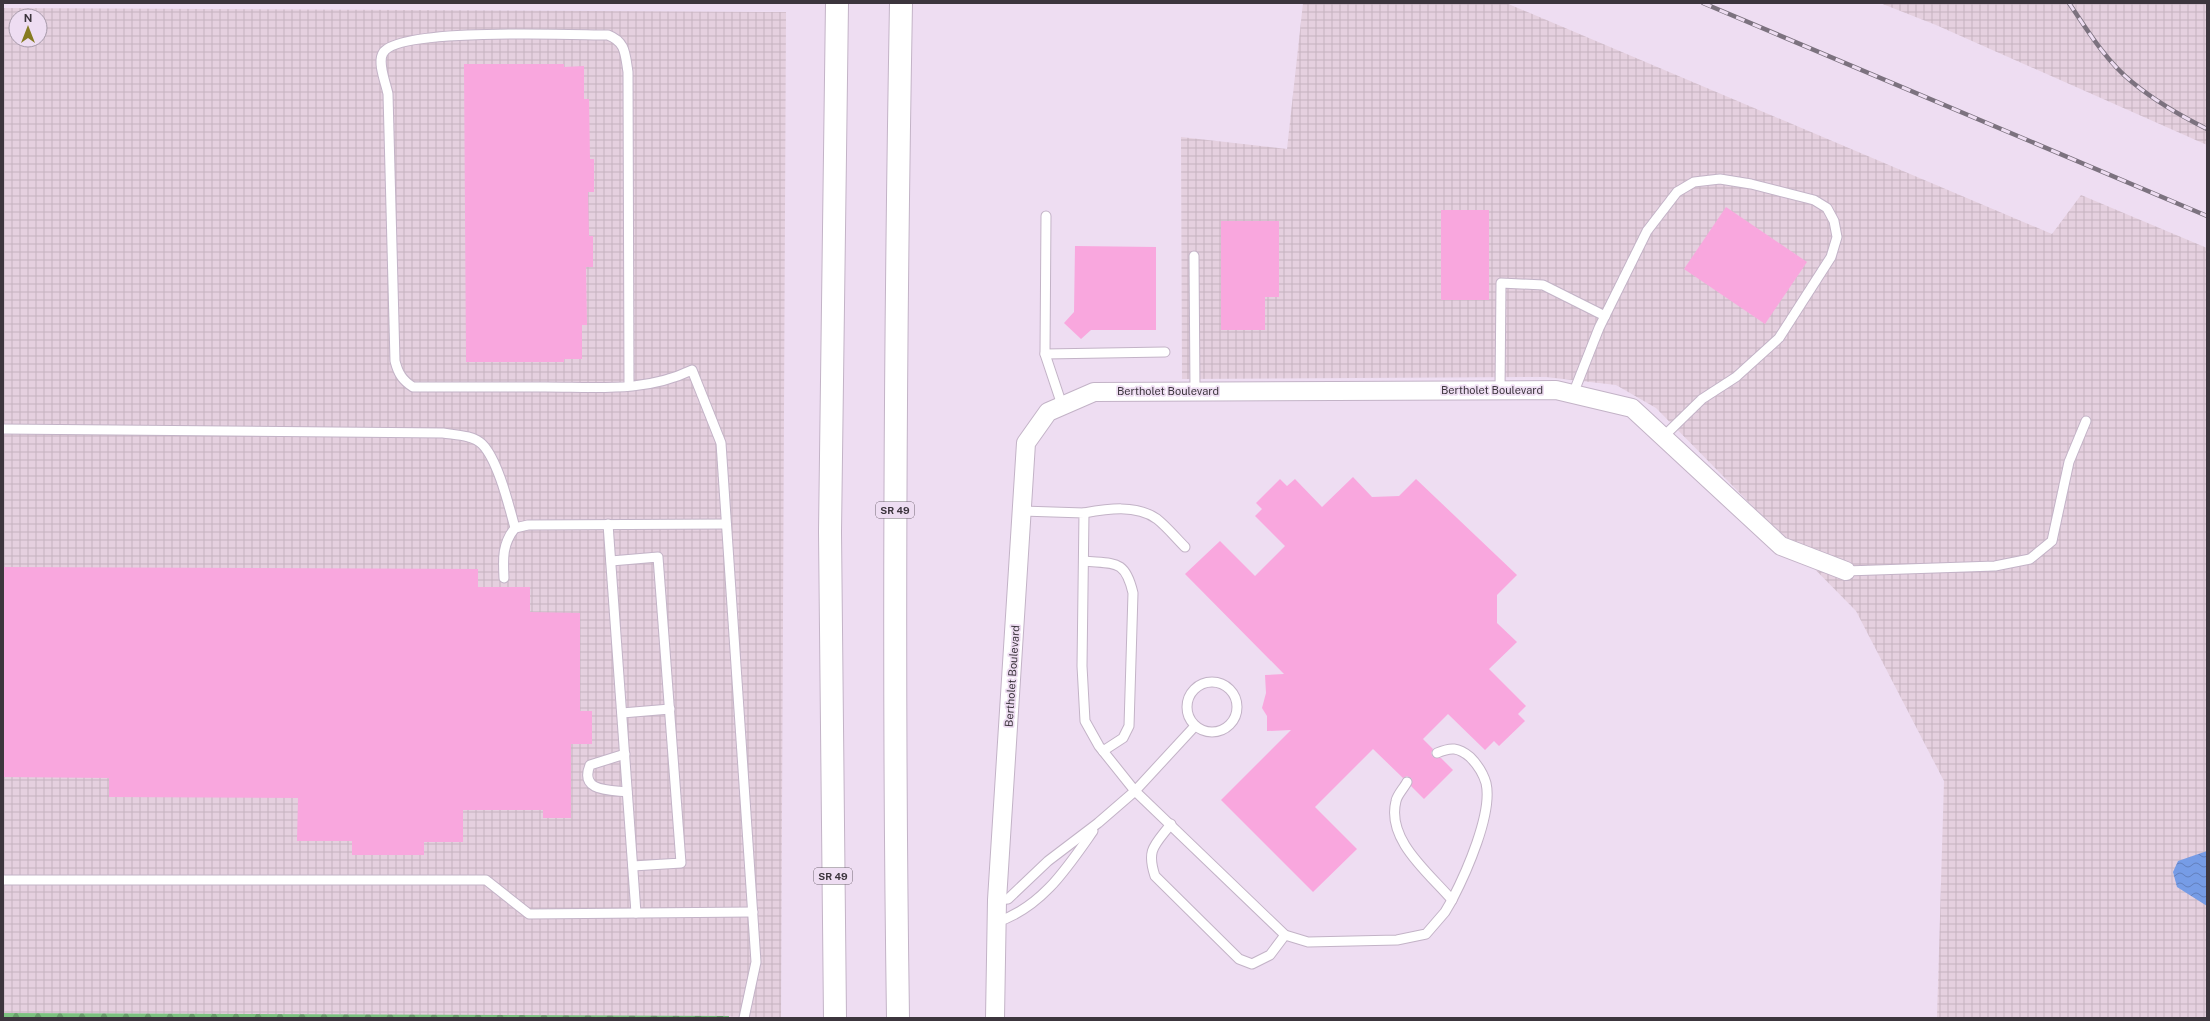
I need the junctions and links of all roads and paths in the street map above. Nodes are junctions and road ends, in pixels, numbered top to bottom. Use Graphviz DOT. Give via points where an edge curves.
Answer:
graph roads {
  1 [pos="837,3"];
  2 [pos="901,3"];
  3 [pos="1046,216"];
  4 [pos="1194,256"];
  5 [pos="1605,316"];
  6 [pos="1165,352"];
  7 [pos="1045,354"];
  8 [pos="629,386"];
  9 [pos="1500,390"];
  10 [pos="1195,391"];
  11 [pos="1573,394"];
  12 [pos="1062,405"];
  13 [pos="2086,421"];
  14 [pos="3,429"];
  15 [pos="1663,437"];
  16 [pos="1022,511"];
  17 [pos="1084,513"];
  18 [pos="608,524"];
  19 [pos="726,524"];
  20 [pos="515,528"];
  21 [pos="1185,548"];
  22 [pos="611,561"];
  23 [pos="1084,561"];
  24 [pos="1846,571"];
  25 [pos="504,578"];
  26 [pos="670,709"];
  27 [pos="622,713"];
  28 [pos="1195,726"];
  29 [pos="1103,751"];
  30 [pos="1437,753"];
  31 [pos="625,754"];
  32 [pos="1407,782"];
  33 [pos="1135,791"];
  34 [pos="627,792"];
  35 [pos="1098,823"];
  36 [pos="1171,824"];
  37 [pos="633,866"];
  38 [pos="3,880"];
  39 [pos="997,900"];
  40 [pos="1452,900"];
  41 [pos="753,912"];
  42 [pos="636,913"];
  43 [pos="997,922"];
  44 [pos="1285,935"];
  45 [pos="744,1018"];
  46 [pos="835,1018"];
  47 [pos="898,1018"];
  48 [pos="995,1018"];
  1 -- 46 [label="highway, SR 49" via="830,524"];
  2 -- 47 [label="highway, SR 49" via="895,535"];
  3 -- 7 [label="lane"];
  4 -- 10 [label="lane"];
  5 -- 9 [label="lane" via="1543,285 1501,283"];
  5 -- 11 [label="lane"];
  5 -- 15 [label="lane" via="1647,231 1678,192 1694,182 1720,179 1814,200 1826,208 1834,221 1837,237 1832,257 1779,338 1736,377 1702,399"];
  6 -- 7 [label="lane"];
  7 -- 12 [label="lane"];
  8 -- 8 [label="lane" via="413,387 398,373 395,361 388,94 381,58 384,51 393,44 417,38 473,35 600,35 617,39 622,45 628,72"];
  8 -- 19 [label="lane" via="649,385 692,370 721,443"];
  9 -- 10 [label="street, Bertholet Boulevard"];
  9 -- 11 [label="street, Bertholet Boulevard" via="1556,390"];
  10 -- 12 [label="street, Bertholet Boulevard" via="1094,392"];
  11 -- 15 [label="street, Bertholet Boulevard" via="1632,408"];
  12 -- 16 [label="street, Bertholet Boulevard" via="1048,412 1026,443"];
  13 -- 24 [label="lane" via="2069,462 2052,541 2030,558 1995,566"];
  14 -- 20 [label="lane" via="443,433 464,436 481,443 490,454"];
  15 -- 24 [label="street, Bertholet Boulevard" via="1781,546"];
  16 -- 17 [label="lane"];
  16 -- 39 [label="street, Bertholet Boulevard"];
  17 -- 21 [label="lane" via="1116,508 1134,510 1156,518"];
  17 -- 23 [label="lane"];
  18 -- 19 [label="lane"];
  18 -- 20 [label="lane" via="528,525"];
  18 -- 22 [label="lane"];
  19 -- 41 [label="lane"];
  20 -- 25 [label="lane" via="508,535 503,550"];
  22 -- 26 [label="lane" via="658,557"];
  22 -- 27 [label="lane"];
  23 -- 29 [label="lane" via="1082,666 1085,721"];
  23 -- 29 [label="lane" via="1118,564 1129,575 1133,593 1129,726 1123,738"];
  26 -- 27 [label="lane"];
  26 -- 37 [label="lane" via="681,863"];
  27 -- 31 [label="lane"];
  28 -- 28 [label="lane" via="1210,732 1219,731 1233,722 1238,706 1232,690 1226,685 1209,681 1194,688 1186,703 1190,719"];
  28 -- 33 [label="lane"];
  29 -- 33 [label="lane"];
  30 -- 40 [label="lane" via="1450,748 1462,750 1478,765 1486,783 1486,806 1477,839 1464,876"];
  31 -- 34 [label="lane"];
  31 -- 34 [label="lane" via="590,765 587,778 590,784 597,788"];
  32 -- 40 [label="lane" via="1396,800 1395,819 1400,838"];
  33 -- 35 [label="lane"];
  33 -- 36 [label="lane"];
  34 -- 37 [label="lane"];
  35 -- 39 [label="lane" via="1048,861 1008,899"];
  35 -- 43 [label="lane" via="1060,878 1016,916"];
  36 -- 44 [label="lane"];
  36 -- 44 [label="lane" via="1154,847 1150,861 1155,876 1239,959 1252,964 1270,955"];
  37 -- 42 [label="lane"];
  38 -- 42 [label="lane" via="486,880 529,914"];
  39 -- 43 [label="street, Bertholet Boulevard"];
  40 -- 44 [label="lane" via="1426,934 1397,940 1308,942"];
  41 -- 42 [label="lane"];
  41 -- 45 [label="lane" via="756,962"];
  43 -- 48 [label="street, Bertholet Boulevard"];
}
